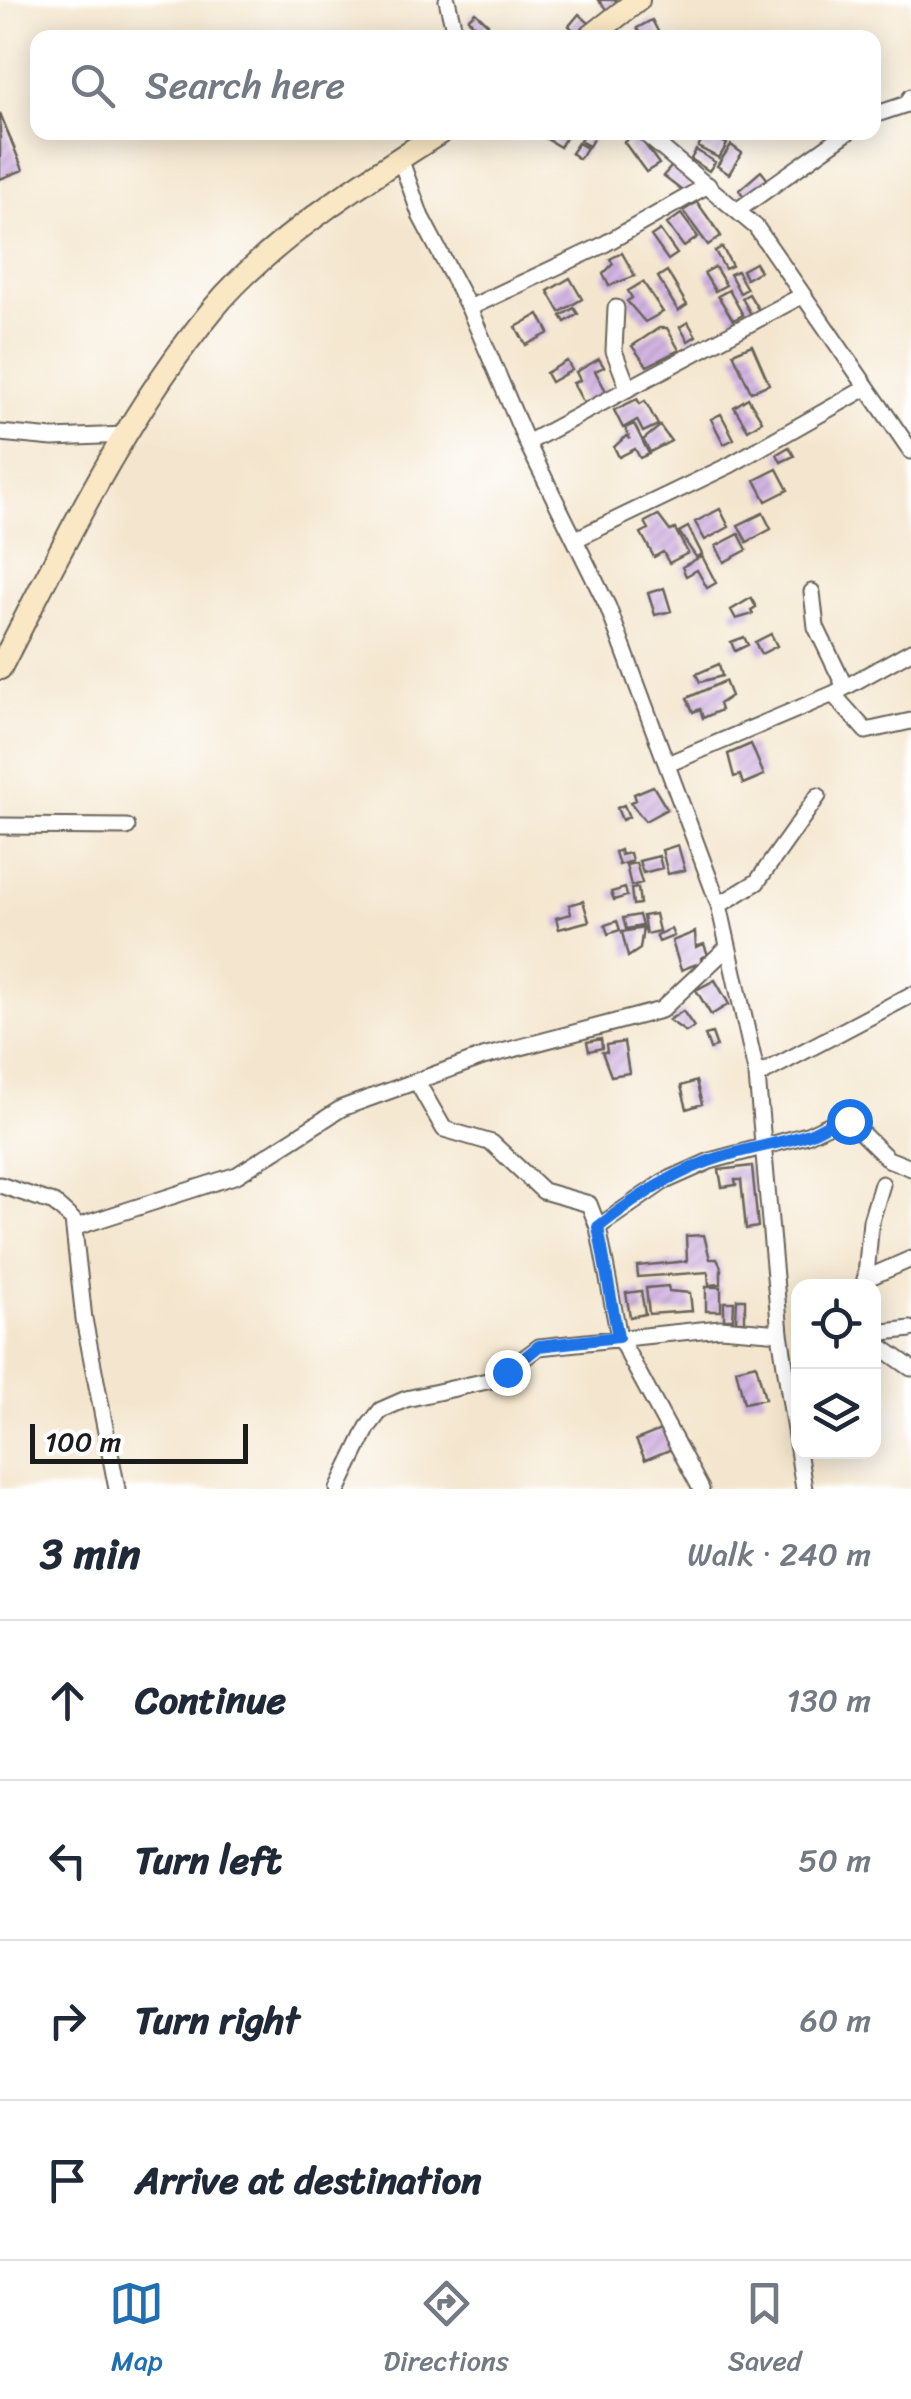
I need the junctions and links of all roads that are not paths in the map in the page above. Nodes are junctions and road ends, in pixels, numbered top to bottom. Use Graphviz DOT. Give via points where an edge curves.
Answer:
graph roads {
  1 [pos="446,0"];
  2 [pos="638,0"];
  3 [pos="454,30"];
  4 [pos="599,30"];
  5 [pos="910,103"];
  6 [pos="881,113"];
  7 [pos="428,140"];
  8 [pos="654,140"];
  9 [pos="837,140"];
  10 [pos="401,161"];
  11 [pos="708,185"];
  12 [pos="738,210"];
  13 [pos="803,294"];
  14 [pos="469,308"];
  15 [pos="616,308"];
  16 [pos="628,388"];
  17 [pos="866,388"];
  18 [pos="0,432"];
  19 [pos="125,434"];
  20 [pos="527,443"];
  21 [pos="911,451"];
  22 [pos="576,539"];
  23 [pos="812,592"];
  24 [pos="911,651"];
  25 [pos="0,668"];
  26 [pos="839,690"];
  27 [pos="911,721"];
  28 [pos="670,764"];
  29 [pos="818,796"];
  30 [pos="0,826"];
  31 [pos="127,826"];
  32 [pos="719,905"];
  33 [pos="728,948"];
  34 [pos="911,995"];
  35 [pos="757,1076"];
  36 [pos="417,1082"];
  37 [pos="765,1147"];
  38 [pos="911,1168"];
  39 [pos="882,1184"];
  40 [pos="0,1185"];
  41 [pos="76,1227"];
  42 [pos="598,1227"];
  43 [pos="911,1259"];
  44 [pos="865,1279"];
  45 [pos="873,1279"];
  46 [pos="911,1329"];
  47 [pos="780,1332"];
  48 [pos="881,1333"];
  49 [pos="618,1337"];
  50 [pos="881,1347"];
  51 [pos="791,1353"];
  52 [pos="911,1368"];
  53 [pos="793,1369"];
  54 [pos="118,1489"];
  55 [pos="338,1489"];
  56 [pos="701,1489"];
  57 [pos="804,1489"];
  1 -- 3 [label="street"];
  2 -- 4 [label="street"];
  5 -- 6 [label="street"];
  7 -- 10 [label="street"];
  8 -- 11 [label="street"];
  9 -- 12 [label="street"];
  10 -- 14 [label="street" via="421,217"];
  10 -- 19 [label="street" via="299,232 215,306"];
  11 -- 12 [label="street"];
  11 -- 14 [label="street" via="613,240"];
  12 -- 13 [label="street"];
  13 -- 16 [label="street"];
  13 -- 17 [label="street"];
  14 -- 20 [label="street"];
  15 -- 16 [label="street" via="614,351"];
  16 -- 20 [label="street"];
  17 -- 21 [label="street"];
  17 -- 22 [label="street" via="730,465"];
  18 -- 19 [label="street" via="53,438"];
  19 -- 25 [label="street"];
  20 -- 22 [label="street"];
  22 -- 28 [label="street"];
  23 -- 26 [label="street" via="816,626"];
  24 -- 26 [label="street"];
  26 -- 27 [label="street" via="866,731"];
  26 -- 28 [label="street"];
  28 -- 32 [label="street"];
  29 -- 32 [label="street" via="757,882"];
  30 -- 31 [label="street"];
  32 -- 33 [label="street"];
  33 -- 35 [label="street"];
  33 -- 36 [label="street" via="661,1010 538,1040"];
  34 -- 35 [label="street"];
  35 -- 37 [label="street"];
  36 -- 41 [label="street" via="342,1108 237,1175"];
  36 -- 42 [label="street" via="444,1129 500,1148 543,1191 590,1204"];
  37 -- 38 [label="street" via="844,1119 888,1159"];
  37 -- 42 [label="street" via="663,1182"];
  37 -- 47 [label="street"];
  39 -- 44 [label="street"];
  40 -- 41 [label="street" via="54,1203"];
  41 -- 54 [label="street" via="84,1319"];
  42 -- 49 [label="street"];
  43 -- 45 [label="street"];
  46 -- 48 [label="street"];
  47 -- 49 [label="street" via="720,1328"];
  47 -- 51 [label="street"];
  49 -- 55 [label="street" via="539,1346 487,1382 390,1406 368,1427"];
  49 -- 56 [label="street"];
  50 -- 52 [label="street"];
  53 -- 57 [label="street"];
}
